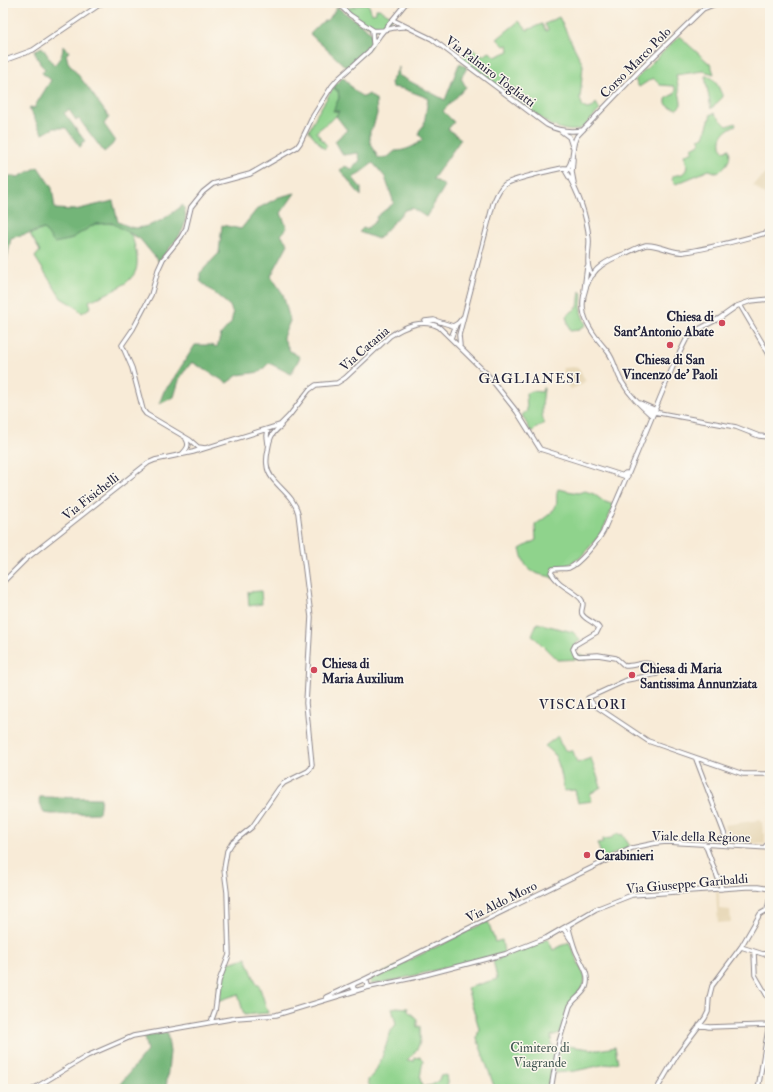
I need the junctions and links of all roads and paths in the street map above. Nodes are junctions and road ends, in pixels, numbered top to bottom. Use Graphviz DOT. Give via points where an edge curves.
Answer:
graph roads {
  1 [pos="102,3"];
  2 [pos="337,3"];
  3 [pos="406,3"];
  4 [pos="718,3"];
  5 [pos="393,20"];
  6 [pos="390,24"];
  7 [pos="400,24"];
  8 [pos="394,27"];
  9 [pos="411,28"];
  10 [pos="372,30"];
  11 [pos="383,30"];
  12 [pos="380,35"];
  13 [pos="372,46"];
  14 [pos="3,61"];
  15 [pos="583,130"];
  16 [pos="567,133"];
  17 [pos="577,136"];
  18 [pos="573,144"];
  19 [pos="572,149"];
  20 [pos="565,170"];
  21 [pos="572,172"];
  22 [pos="576,190"];
  23 [pos="770,232"];
  24 [pos="588,260"];
  25 [pos="587,270"];
  26 [pos="593,275"];
  27 [pos="590,280"];
  28 [pos="584,295"];
  29 [pos="770,299"];
  30 [pos="740,304"];
  31 [pos="464,316"];
  32 [pos="421,322"];
  33 [pos="456,326"];
  34 [pos="460,331"];
  35 [pos="451,337"];
  36 [pos="460,346"];
  37 [pos="770,356"];
  38 [pos="637,402"];
  39 [pos="654,412"];
  40 [pos="283,422"];
  41 [pos="268,429"];
  42 [pos="255,433"];
  43 [pos="770,437"];
  44 [pos="269,438"];
  45 [pos="190,443"];
  46 [pos="208,448"];
  47 [pos="202,450"];
  48 [pos="193,452"];
  49 [pos="182,454"];
  50 [pos="625,475"];
  51 [pos="3,582"];
  52 [pos="696,759"];
  53 [pos="770,774"];
  54 [pos="770,840"];
  55 [pos="705,844"];
  56 [pos="729,846"];
  57 [pos="632,848"];
  58 [pos="765,848"];
  59 [pos="770,848"];
  60 [pos="770,888"];
  61 [pos="722,889"];
  62 [pos="770,897"];
  63 [pos="568,925"];
  64 [pos="563,928"];
  65 [pos="572,943"];
  66 [pos="741,947"];
  67 [pos="754,952"];
  68 [pos="770,953"];
  69 [pos="379,972"];
  70 [pos="363,980"];
  71 [pos="368,983"];
  72 [pos="354,984"];
  73 [pos="382,984"];
  74 [pos="365,988"];
  75 [pos="356,990"];
  76 [pos="770,1001"];
  77 [pos="271,1015"];
  78 [pos="770,1018"];
  79 [pos="211,1022"];
  80 [pos="699,1025"];
  81 [pos="768,1025"];
  82 [pos="33,1089"];
  83 [pos="550,1089"];
  84 [pos="657,1089"];
  85 [pos="758,1089"];
  1 -- 14 [label="street" via="36,48"];
  2 -- 10 [label="street"];
  3 -- 5 [label="street"];
  4 -- 15 [label="street, Corso Marco Polo" via="703,9"];
  5 -- 6 [label="street"];
  5 -- 7 [label="street"];
  6 -- 7 [label="street"];
  6 -- 8 [label="street"];
  6 -- 11 [label="street"];
  7 -- 9 [label="street, Via Palmiro Togliatti"];
  8 -- 9 [label="street"];
  8 -- 11 [label="street"];
  9 -- 16 [label="street, Via Palmiro Togliatti" via="432,39 542,122"];
  10 -- 11 [label="street"];
  10 -- 12 [label="street"];
  10 -- 13 [label="street"];
  11 -- 12 [label="street"];
  12 -- 13 [label="street"];
  13 -- 45 [label="street" via="332,86 297,147 250,174 208,186 194,202 186,228 163,259 151,295 122,345 132,368 144,412"];
  15 -- 16 [label="street"];
  15 -- 17 [label="street, Corso Marco Polo"];
  16 -- 17 [label="street, Via Palmiro Togliatti" via="574,132"];
  16 -- 19 [label="street"];
  17 -- 18 [label="street, Corso Marco Polo"];
  18 -- 19 [label="street"];
  18 -- 21 [label="street"];
  19 -- 20 [label="street" via="571,162"];
  20 -- 21 [label="street"];
  20 -- 22 [label="street"];
  20 -- 31 [label="street" via="509,182 499,191"];
  21 -- 22 [label="street"];
  22 -- 24 [label="street" via="588,231"];
  23 -- 26 [label="street" via="693,251 677,252 648,245 607,262"];
  24 -- 25 [label="street"];
  24 -- 26 [label="street" via="589,271"];
  25 -- 27 [label="street" via="587,277"];
  25 -- 28 [label="street"];
  26 -- 27 [label="street"];
  27 -- 28 [label="street"];
  28 -- 38 [label="street" via="586,320 609,354 622,382"];
  29 -- 30 [label="street"];
  30 -- 37 [label="street"];
  30 -- 39 [label="street" via="690,335 681,348"];
  31 -- 33 [label="street"];
  31 -- 34 [label="street"];
  32 -- 33 [label="street" via="434,320"];
  32 -- 35 [label="street" via="434,324"];
  32 -- 40 [label="street, Via Catania" via="390,336 341,381 316,385 309,390"];
  33 -- 35 [label="street"];
  34 -- 35 [label="street"];
  34 -- 36 [label="street"];
  35 -- 36 [label="street"];
  36 -- 50 [label="street" via="487,374 517,412 540,449"];
  38 -- 39 [label="street"];
  38 -- 39 [label="street"];
  39 -- 43 [label="street" via="736,427"];
  39 -- 50 [label="street" via="632,466"];
  40 -- 41 [label="street, Via Catania"];
  40 -- 44 [label="street"];
  41 -- 42 [label="street, Via Catania"];
  41 -- 44 [label="street"];
  42 -- 44 [label="street"];
  42 -- 46 [label="street, Via Catania"];
  44 -- 79 [label="street" via="267,464 270,475 292,499 298,513 311,611 306,703 312,760 311,768 284,783 252,827 229,847 224,869 229,949 219,981"];
  45 -- 46 [label="street"];
  45 -- 48 [label="street"];
  45 -- 49 [label="street"];
  46 -- 47 [label="street, Via Catania"];
  47 -- 48 [label="street, Via Fisichelli"];
  48 -- 49 [label="street, Via Fisichelli"];
  49 -- 51 [label="street, Via Fisichelli" via="148,463 26,558"];
  50 -- 52 [label="street" via="603,532 571,567 554,569 552,574 560,584 581,599 583,616 599,628 597,632 575,645 575,654 616,658 626,666 650,663 657,674 626,680 590,697 594,705 648,741"];
  52 -- 53 [label="street" via="743,774"];
  52 -- 56 [label="street"];
  54 -- 58 [label="street"];
  55 -- 56 [label="street, Viale della Regione"];
  55 -- 57 [label="street, Viale della Regione" via="656,843"];
  55 -- 61 [label="street"];
  56 -- 58 [label="street, Viale della Regione"];
  57 -- 69 [label="street, Via Aldo Moro"];
  58 -- 59 [label="street, Viale della Regione"];
  60 -- 61 [label="street, Via Giuseppe Garibaldi"];
  61 -- 63 [label="street, Via Giuseppe Garibaldi" via="632,895 601,907"];
  62 -- 66 [label="street" via="766,910 760,914"];
  63 -- 64 [label="street, Via Giuseppe Garibaldi"];
  63 -- 65 [label="street"];
  64 -- 65 [label="street"];
  64 -- 73 [label="street, Via Giuseppe Garibaldi" via="546,938 494,958"];
  65 -- 83 [label="street" via="586,971 586,984 570,1006 559,1042"];
  66 -- 67 [label="street"];
  66 -- 80 [label="street" via="712,986 707,1016"];
  67 -- 68 [label="street"];
  67 -- 76 [label="street" via="755,975"];
  69 -- 70 [label="street, Via Aldo Moro"];
  69 -- 71 [label="street" via="370,978"];
  70 -- 71 [label="street"];
  70 -- 72 [label="street, Via Aldo Moro"];
  71 -- 73 [label="street"];
  71 -- 74 [label="street"];
  72 -- 75 [label="street" via="353,988"];
  72 -- 77 [label="street" via="328,997"];
  73 -- 74 [label="street"];
  74 -- 75 [label="street"];
  75 -- 77 [label="street"];
  77 -- 79 [label="street"];
  78 -- 81 [label="street"];
  79 -- 82 [label="street" via="127,1038 87,1056"];
  80 -- 81 [label="street"];
  80 -- 84 [label="street"];
  81 -- 85 [label="street"];
}
